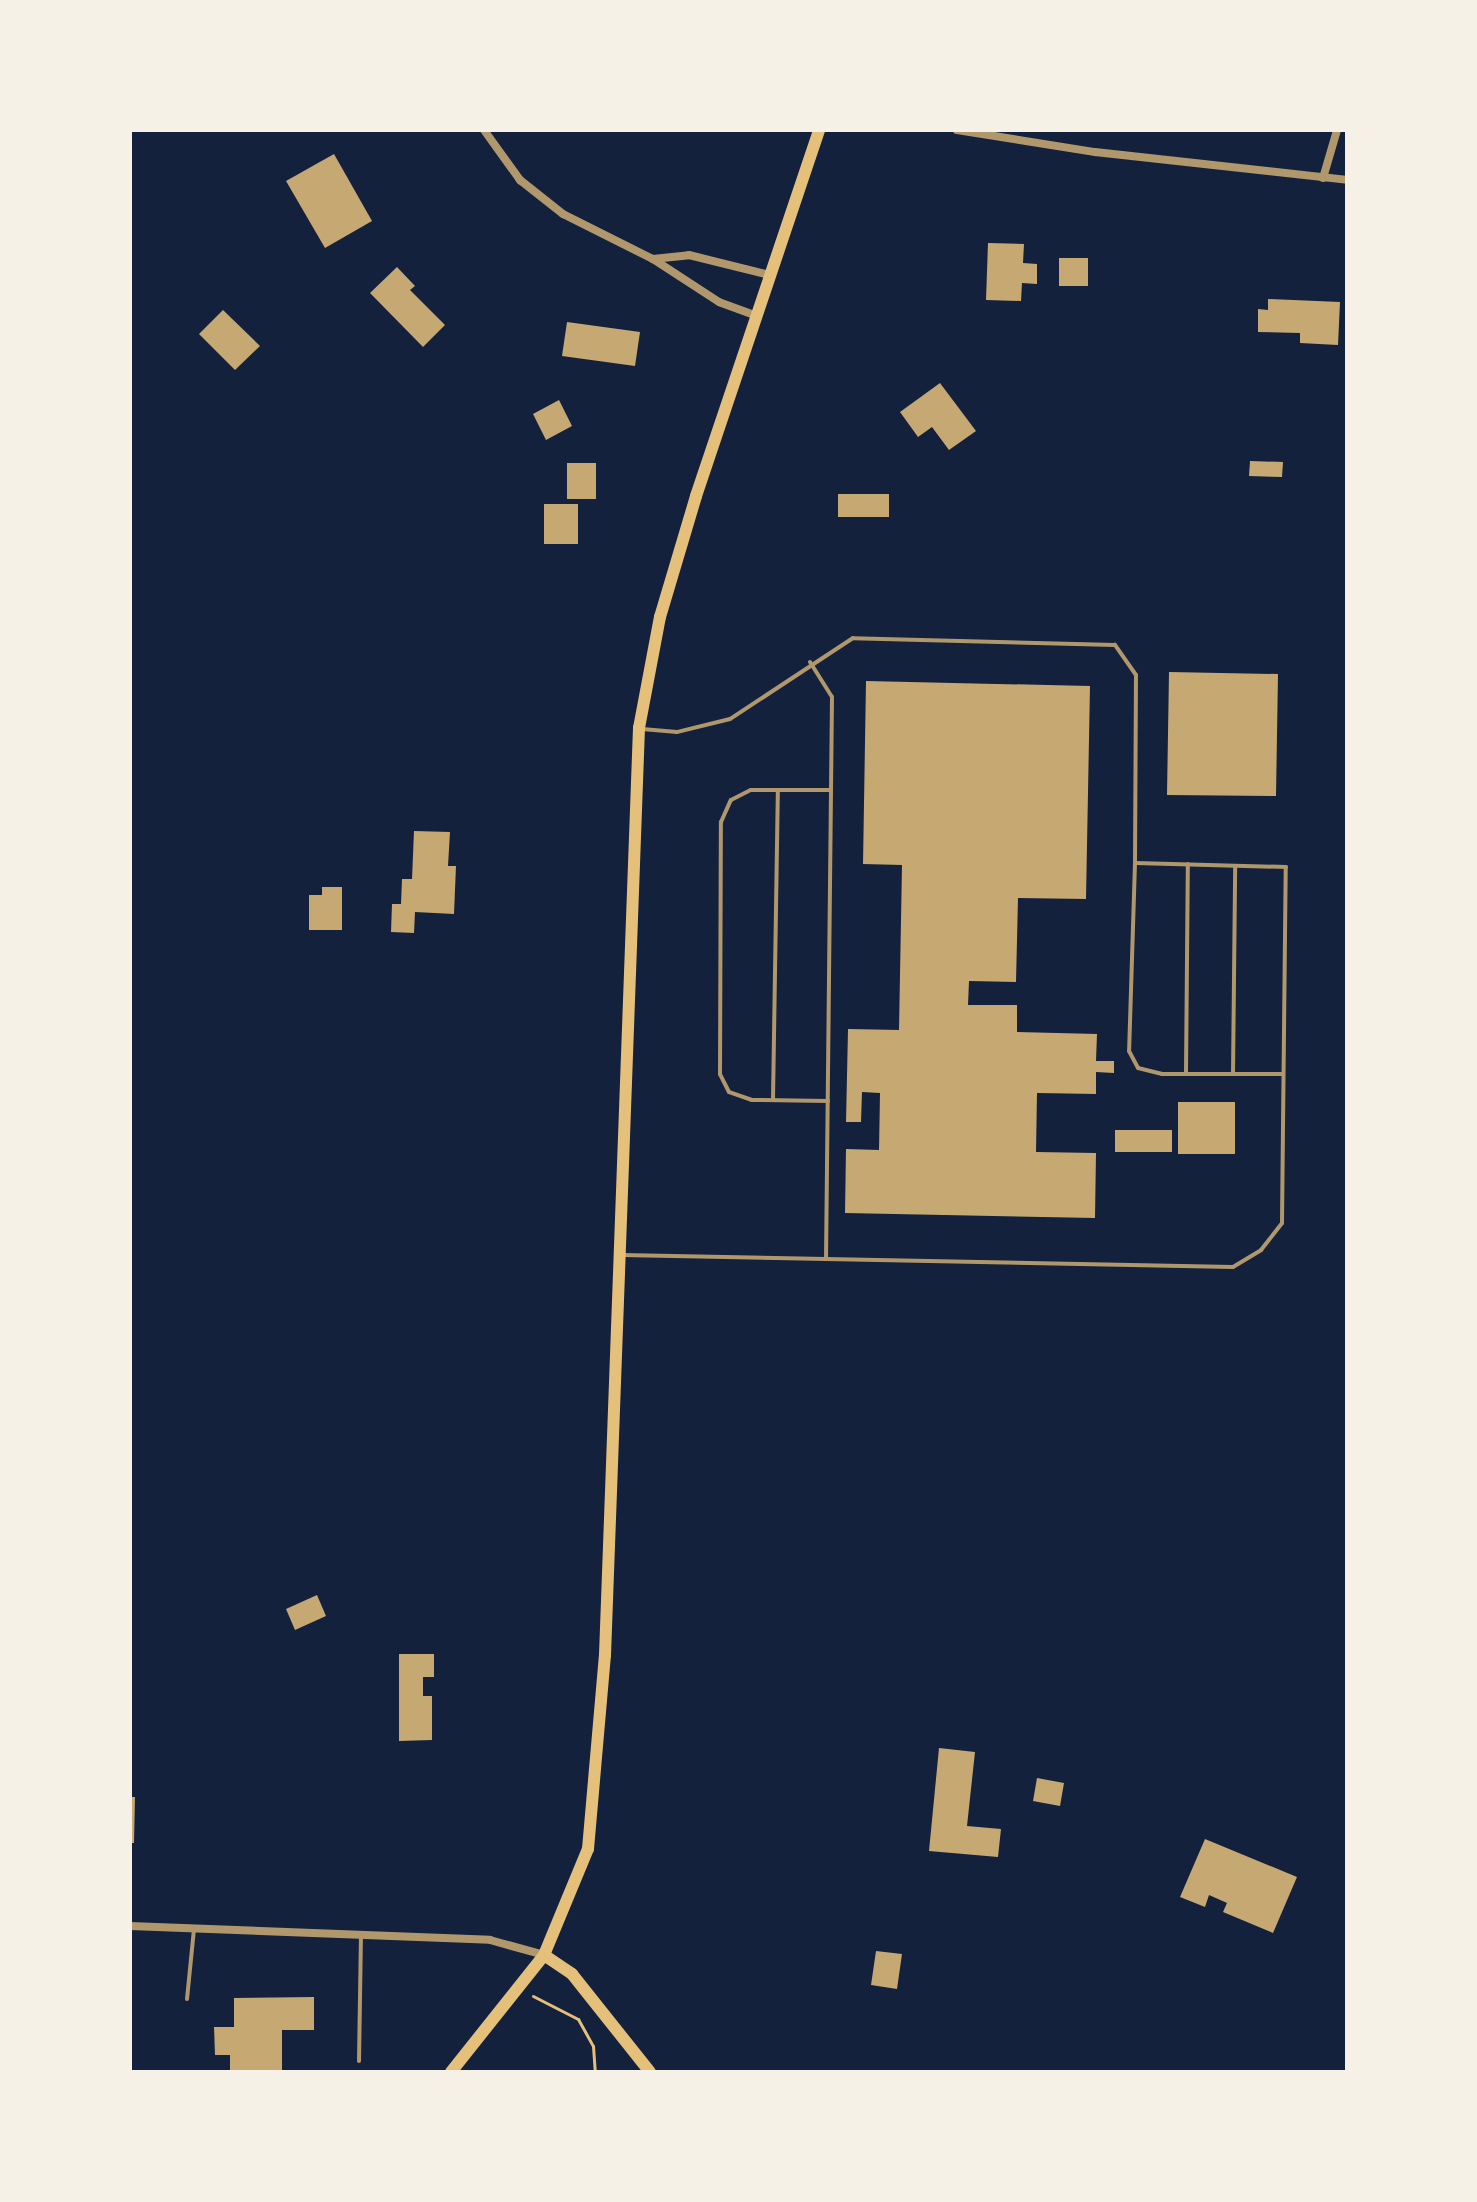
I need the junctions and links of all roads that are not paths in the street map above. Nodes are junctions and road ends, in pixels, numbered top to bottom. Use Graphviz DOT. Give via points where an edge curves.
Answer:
graph roads {
  1 [pos="484,130"];
  2 [pos="819,130"];
  3 [pos="957,130"];
  4 [pos="1337,130"];
  5 [pos="1323,178"];
  6 [pos="1347,180"];
  7 [pos="653,259"];
  8 [pos="770,275"];
  9 [pos="757,316"];
  10 [pos="810,662"];
  11 [pos="639,728"];
  12 [pos="778,790"];
  13 [pos="831,790"];
  14 [pos="1135,863"];
  15 [pos="1188,864"];
  16 [pos="1235,866"];
  17 [pos="1186,1074"];
  18 [pos="1233,1074"];
  19 [pos="1283,1074"];
  20 [pos="773,1100"];
  21 [pos="828,1101"];
  22 [pos="620,1255"];
  23 [pos="826,1259"];
  24 [pos="130,1926"];
  25 [pos="194,1929"];
  26 [pos="361,1936"];
  27 [pos="544,1955"];
  28 [pos="187,1999"];
  29 [pos="359,2061"];
  30 [pos="451,2072"];
  31 [pos="650,2072"];
  1 -- 7 [label="street" via="520,180 563,214"];
  2 -- 8 [label="main road"];
  3 -- 5 [label="street"];
  4 -- 5 [label="street"];
  5 -- 6 [label="street"];
  7 -- 8 [label="street" via="689,255"];
  7 -- 9 [label="street" via="707,296"];
  8 -- 9 [label="main road"];
  9 -- 11 [label="main road" via="660,617"];
  10 -- 11 [label="lane" via="730,719 677,732"];
  10 -- 13 [label="lane" via="832,697"];
  10 -- 14 [label="lane" via="853,638 1115,645 1136,675"];
  11 -- 22 [label="main road"];
  12 -- 13 [label="lane"];
  12 -- 20 [label="lane"];
  12 -- 20 [label="lane" via="751,790 731,800 721,822 720,1074 729,1092"];
  13 -- 21 [label="lane"];
  14 -- 15 [label="lane"];
  14 -- 17 [label="lane" via="1129,1051 1138,1068"];
  15 -- 16 [label="lane"];
  15 -- 17 [label="lane"];
  16 -- 18 [label="lane"];
  16 -- 19 [label="lane" via="1286,867"];
  17 -- 18 [label="lane"];
  18 -- 19 [label="lane"];
  19 -- 23 [label="lane" via="1282,1223 1261,1250 1233,1267"];
  20 -- 21 [label="lane"];
  21 -- 23 [label="lane"];
  22 -- 23 [label="lane"];
  22 -- 27 [label="main road" via="600,1761 588,1849"];
  24 -- 25 [label="street"];
  25 -- 26 [label="street"];
  25 -- 28 [label="lane"];
  26 -- 27 [label="street" via="490,1940"];
  26 -- 29 [label="lane"];
  27 -- 30 [label="main road"];
  27 -- 31 [label="main road" via="572,1974"];
}
